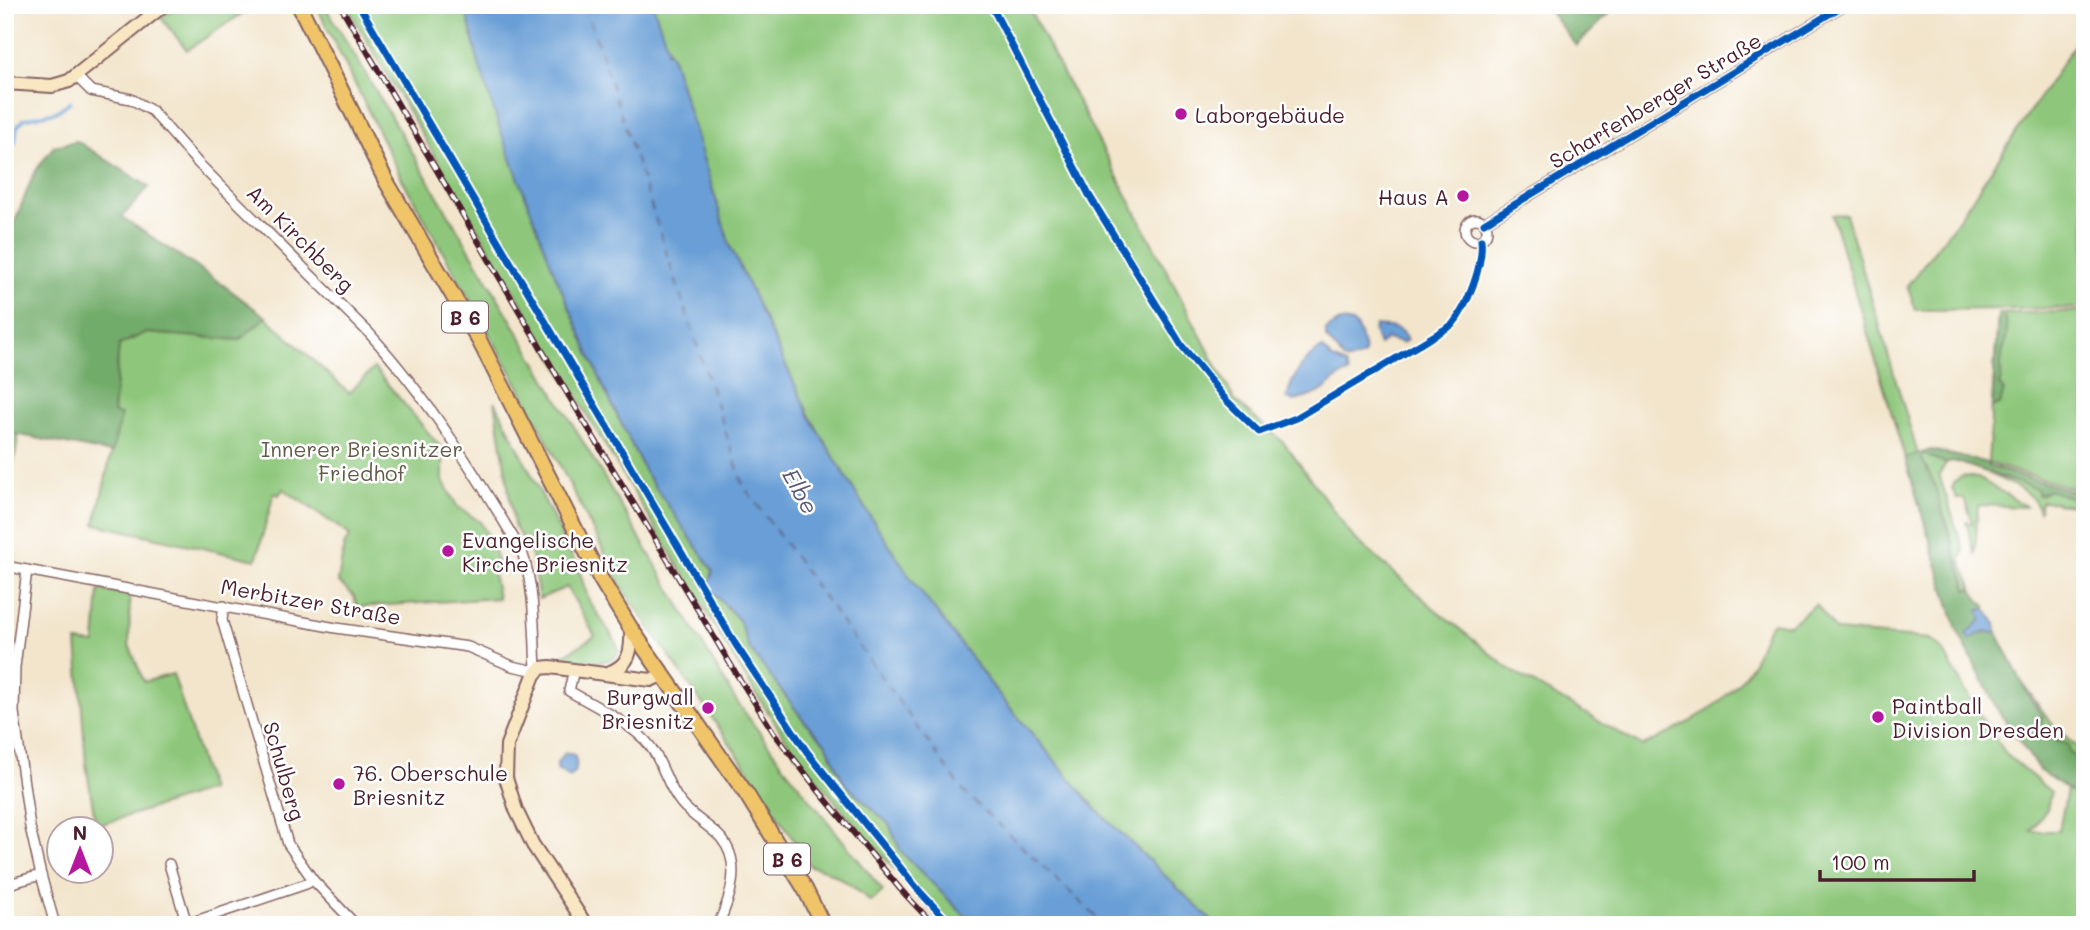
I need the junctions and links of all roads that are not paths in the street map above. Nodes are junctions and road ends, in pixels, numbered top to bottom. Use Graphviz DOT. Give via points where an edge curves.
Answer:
graph roads {
  1 [pos="164,5"];
  2 [pos="299,5"];
  3 [pos="1844,5"];
  4 [pos="78,77"];
  5 [pos="5,83"];
  6 [pos="1485,223"];
  7 [pos="5,566"];
  8 [pos="27,570"];
  9 [pos="224,606"];
  10 [pos="631,629"];
  11 [pos="574,669"];
  12 [pos="536,671"];
  13 [pos="606,674"];
  14 [pos="663,674"];
  15 [pos="169,864"];
  16 [pos="41,875"];
  17 [pos="313,880"];
  18 [pos="5,885"];
  19 [pos="186,924"];
  20 [pos="55,925"];
  21 [pos="356,925"];
  22 [pos="586,925"];
  23 [pos="718,925"];
  24 [pos="822,925"];
  1 -- 4 [label="street"];
  2 -- 10 [label="main road, B 6" via="386,181 480,342 590,560"];
  3 -- 6 [label="street, Scharfenberger Straße"];
  4 -- 5 [label="street" via="52,86"];
  4 -- 12 [label="street, Am Kirchberg" via="91,91 131,99 158,117 396,363 478,478 527,565"];
  7 -- 8 [label="street, Merbitzer Straße"];
  8 -- 9 [label="street, Merbitzer Straße"];
  8 -- 16 [label="street" via="14,712"];
  9 -- 12 [label="street, Merbitzer Straße" via="468,647"];
  9 -- 17 [label="street, Schulberg" via="222,620 288,844"];
  10 -- 13 [label="street" via="626,661"];
  10 -- 14 [label="main road, B 6"];
  11 -- 12 [label="street, Merbitzer Straße"];
  11 -- 13 [label="street, Merbitzer Straße"];
  11 -- 23 [label="street" via="569,691 648,744 680,802 722,839 733,883"];
  12 -- 22 [label="street" via="507,745 506,778 533,845"];
  13 -- 14 [label="street, Merbitzer Straße" via="651,680"];
  14 -- 24 [label="main road, B 6" via="747,795"];
  15 -- 19 [label="street"];
  16 -- 18 [label="street"];
  16 -- 20 [label="street"];
  17 -- 19 [label="street"];
  17 -- 21 [label="street, Schulberg"];
}
